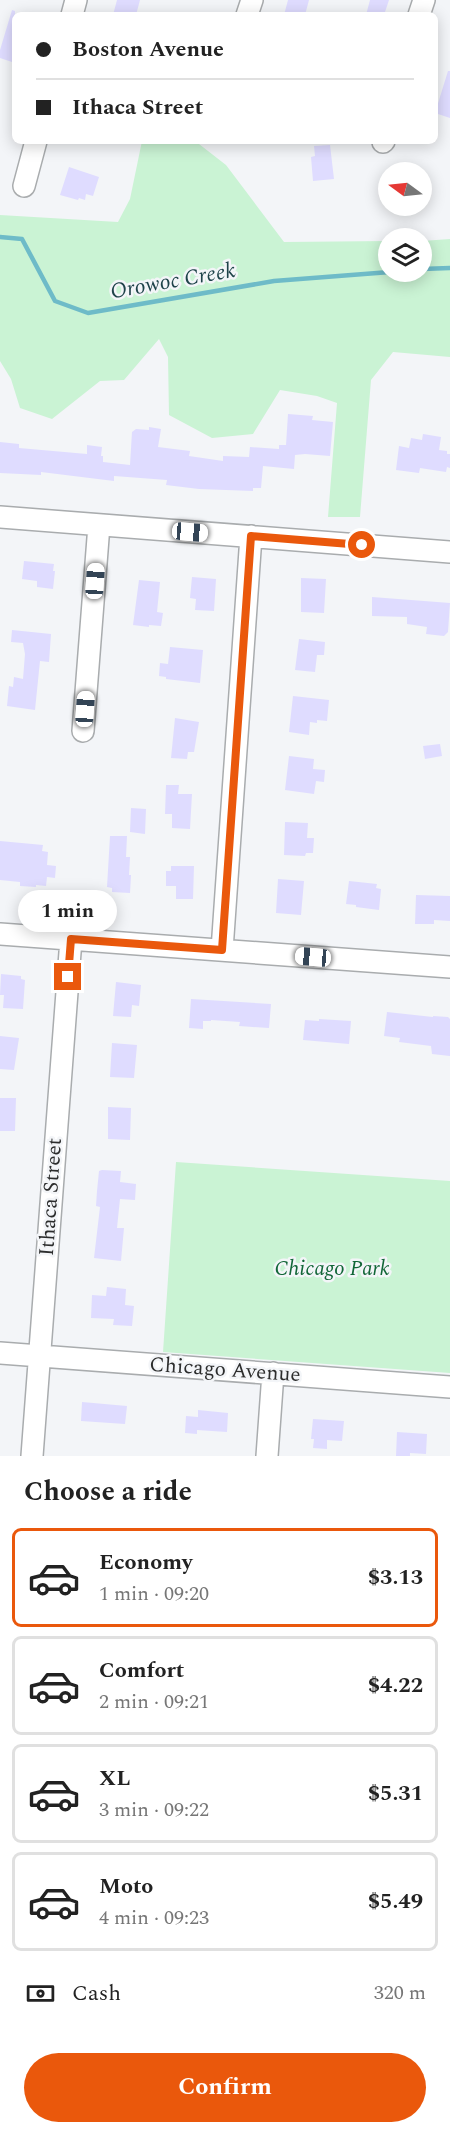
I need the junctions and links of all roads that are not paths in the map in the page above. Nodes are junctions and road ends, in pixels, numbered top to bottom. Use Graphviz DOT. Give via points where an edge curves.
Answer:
graph roads {
  1 [pos="35,144"];
  2 [pos="24,186"];
  3 [pos="0,517"];
  4 [pos="99,525"];
  5 [pos="251,536"];
  6 [pos="450,552"];
  7 [pos="83,731"];
  8 [pos="0,933"];
  9 [pos="71,939"];
  10 [pos="222,950"];
  11 [pos="450,968"];
  12 [pos="0,1353"];
  13 [pos="40,1357"];
  14 [pos="273,1373"];
  15 [pos="450,1387"];
  16 [pos="32,1456"];
  17 [pos="267,1456"];
  1 -- 2 [label="street"];
  3 -- 4 [label="street"];
  4 -- 5 [label="street"];
  4 -- 7 [label="street"];
  5 -- 6 [label="street"];
  5 -- 10 [label="street"];
  8 -- 9 [label="street"];
  9 -- 10 [label="street"];
  9 -- 13 [label="street, Ithaca Street"];
  10 -- 11 [label="street"];
  12 -- 13 [label="street, Chicago Avenue"];
  13 -- 14 [label="street, Chicago Avenue"];
  13 -- 16 [label="street, Ithaca Street"];
  14 -- 15 [label="street, Chicago Avenue"];
  14 -- 17 [label="street"];
}
